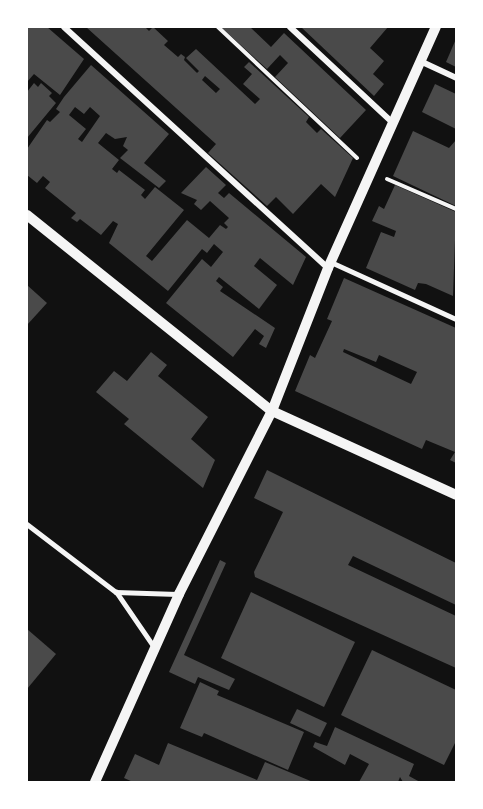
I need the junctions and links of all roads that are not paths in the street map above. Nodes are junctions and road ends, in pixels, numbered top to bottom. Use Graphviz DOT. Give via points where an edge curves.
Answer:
graph roads {
  1 [pos="64,27"];
  2 [pos="290,27"];
  3 [pos="436,27"];
  4 [pos="420,61"];
  5 [pos="456,78"];
  6 [pos="393,123"];
  7 [pos="27,215"];
  8 [pos="330,265"];
  9 [pos="456,319"];
  10 [pos="272,411"];
  11 [pos="456,495"];
  12 [pos="27,524"];
  13 [pos="116,592"];
  14 [pos="180,594"];
  15 [pos="155,649"];
  16 [pos="95,782"];
  1 -- 8 [label="street"];
  2 -- 6 [label="street"];
  3 -- 4 [label="street"];
  4 -- 5 [label="street"];
  4 -- 6 [label="street"];
  6 -- 8 [label="street"];
  7 -- 10 [label="street"];
  8 -- 9 [label="lane"];
  8 -- 10 [label="street"];
  10 -- 11 [label="street"];
  10 -- 14 [label="street"];
  12 -- 13 [label="lane"];
  13 -- 14 [label="lane"];
  13 -- 15 [label="lane"];
  14 -- 15 [label="street"];
  15 -- 16 [label="street"];
}
